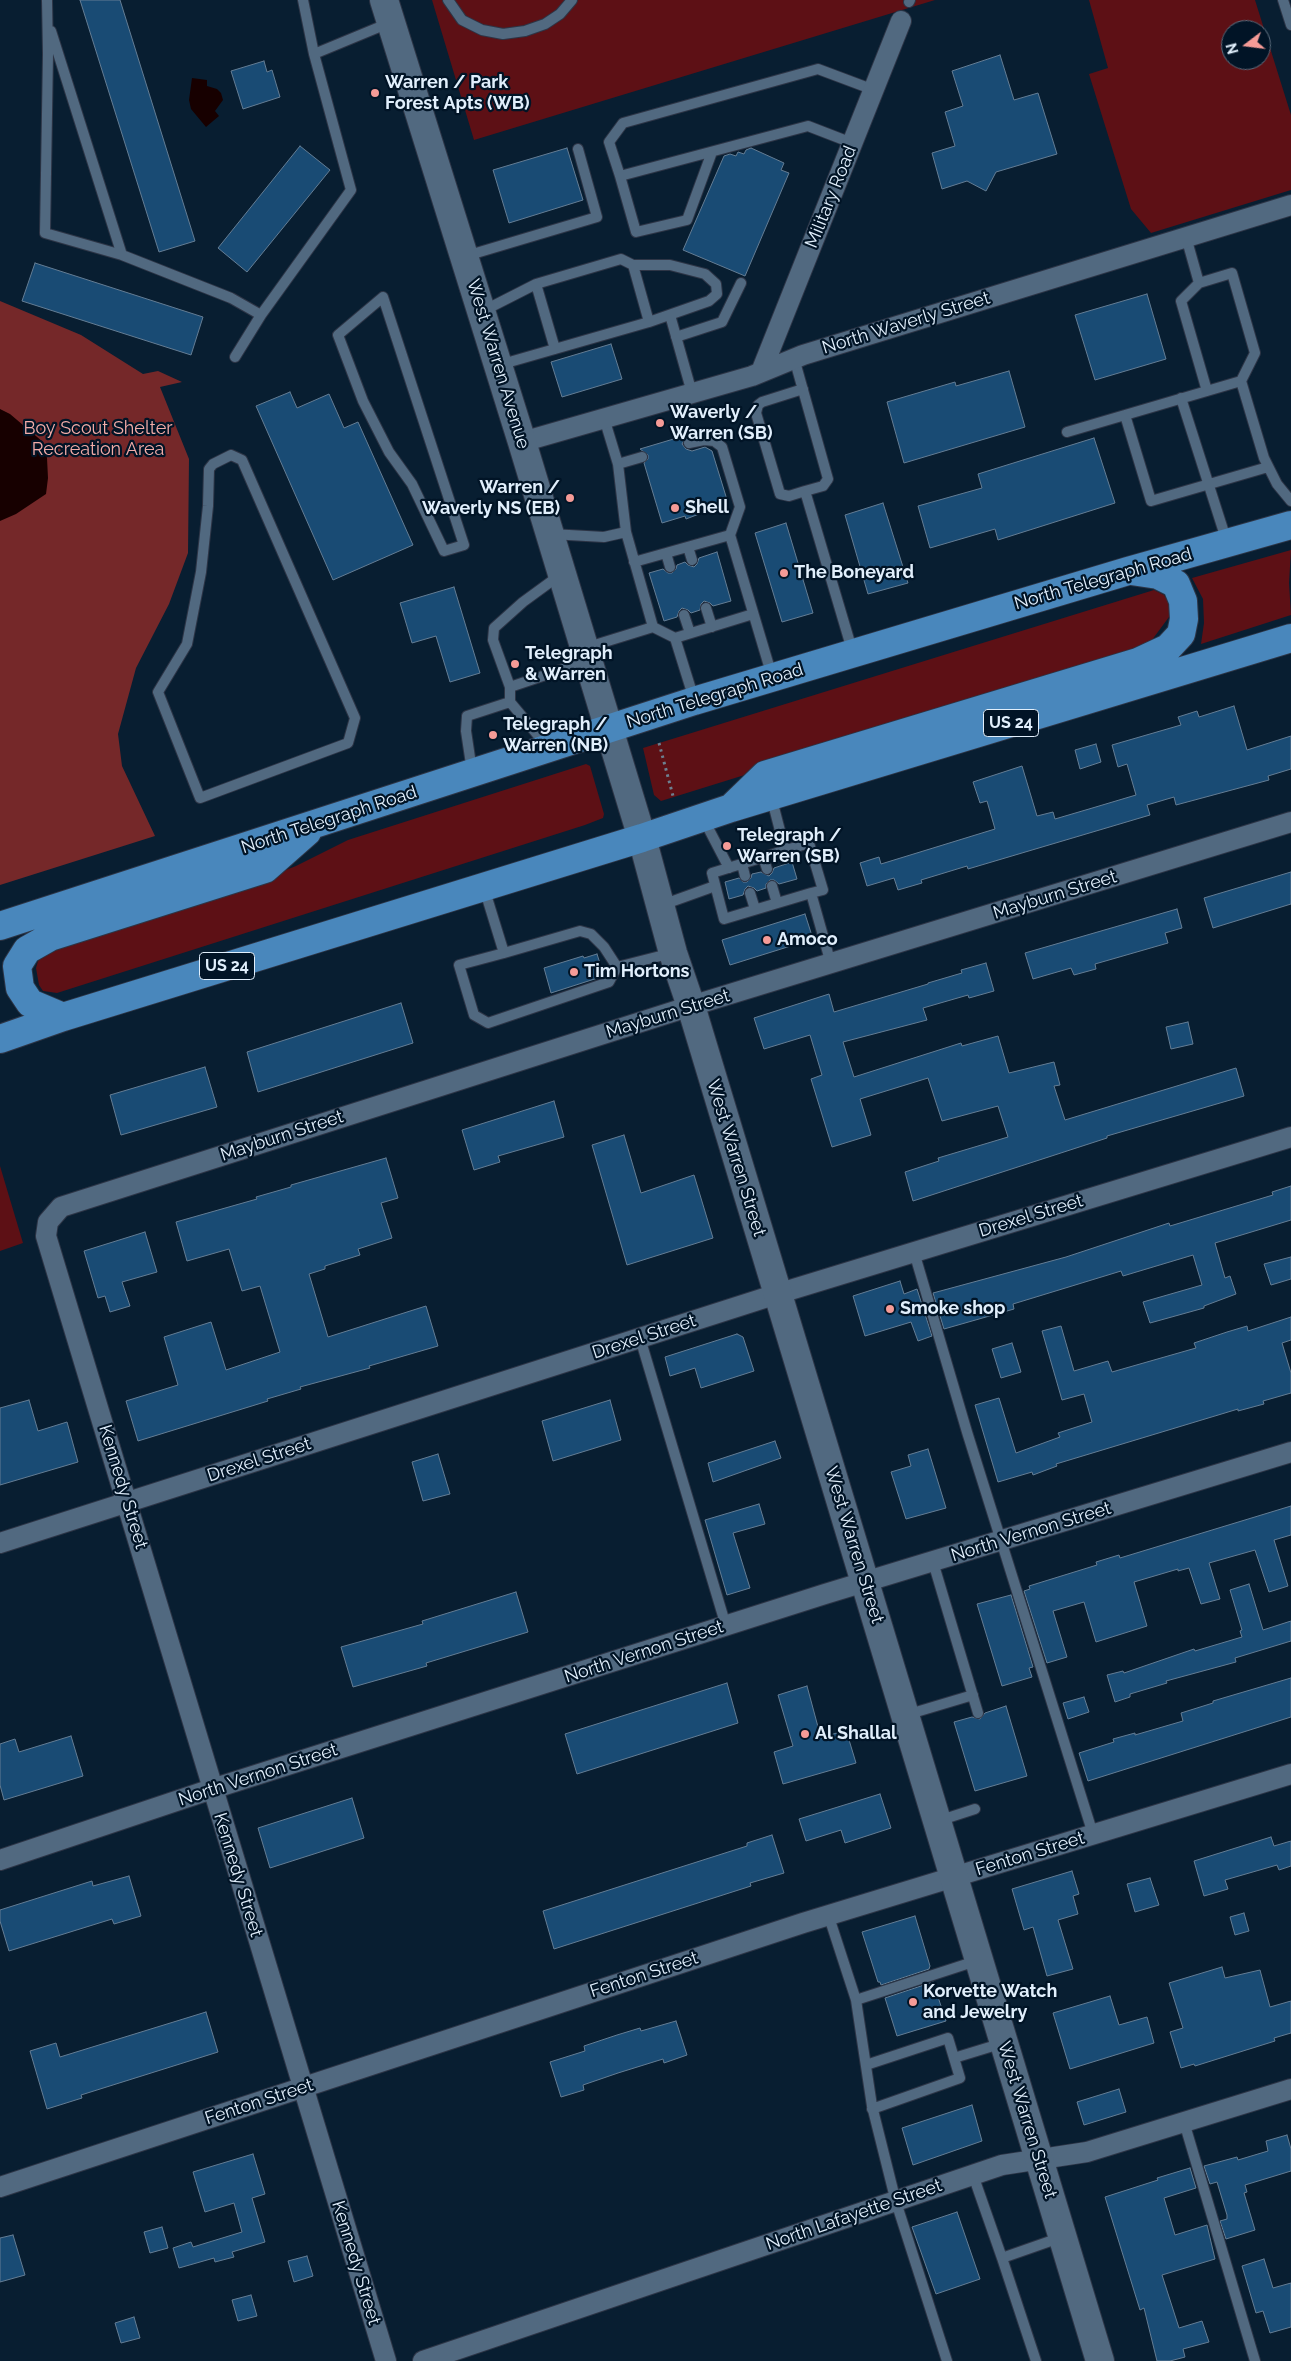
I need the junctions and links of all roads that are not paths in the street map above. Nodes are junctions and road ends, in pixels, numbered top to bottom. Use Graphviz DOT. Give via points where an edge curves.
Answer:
graph roads {
  1 [pos="47,0"];
  2 [pos="303,0"];
  3 [pos="448,0"];
  4 [pos="572,0"];
  5 [pos="1283,0"];
  6 [pos="388,11"];
  7 [pos="47,19"];
  8 [pos="901,21"];
  9 [pos="1291,25"];
  10 [pos="314,54"];
  11 [pos="874,90"];
  12 [pos="852,144"];
  13 [pos="578,149"];
  14 [pos="712,152"];
  15 [pos="620,176"];
  16 [pos="1291,205"];
  17 [pos="1186,237"];
  18 [pos="122,254"];
  19 [pos="465,257"];
  20 [pos="634,266"];
  21 [pos="741,283"];
  22 [pos="1199,283"];
  23 [pos="536,284"];
  24 [pos="383,297"];
  25 [pos="482,311"];
  26 [pos="261,315"];
  27 [pos="670,315"];
  28 [pos="649,322"];
  29 [pos="676,337"];
  30 [pos="555,349"];
  31 [pos="235,357"];
  32 [pos="794,358"];
  33 [pos="499,365"];
  34 [pos="761,372"];
  35 [pos="1241,381"];
  36 [pos="803,389"];
  37 [pos="1207,391"];
  38 [pos="692,393"];
  39 [pos="1181,398"];
  40 [pos="1125,415"];
  41 [pos="604,418"];
  42 [pos="1067,432"];
  43 [pos="522,442"];
  44 [pos="689,443"];
  45 [pos="642,457"];
  46 [pos="618,464"];
  47 [pos="1268,467"];
  48 [pos="1208,485"];
  49 [pos="805,491"];
  50 [pos="1291,501"];
  51 [pos="1291,525"];
  52 [pos="626,532"];
  53 [pos="550,534"];
  54 [pos="730,535"];
  55 [pos="1228,542"];
  56 [pos="688,546"];
  57 [pos="666,553"];
  58 [pos="692,560"];
  59 [pos="634,562"];
  60 [pos="670,567"];
  61 [pos="1128,571"];
  62 [pos="562,573"];
  63 [pos="706,608"];
  64 [pos="753,614"];
  65 [pos="684,615"];
  66 [pos="653,627"];
  67 [pos="712,627"];
  68 [pos="690,633"];
  69 [pos="675,638"];
  70 [pos="1291,638"];
  71 [pos="854,654"];
  72 [pos="586,655"];
  73 [pos="773,678"];
  74 [pos="510,687"];
  75 [pos="694,701"];
  76 [pos="510,702"];
  77 [pos="608,730"];
  78 [pos="550,749"];
  79 [pos="472,775"];
  80 [pos="771,796"];
  81 [pos="200,798"];
  82 [pos="731,808"];
  83 [pos="703,818"];
  84 [pos="1291,822"];
  85 [pos="315,825"];
  86 [pos="642,838"];
  87 [pos="785,850"];
  88 [pos="763,857"];
  89 [pos="742,864"];
  90 [pos="729,868"];
  91 [pos="767,869"];
  92 [pos="745,876"];
  93 [pos="483,886"];
  94 [pos="715,886"];
  95 [pos="772,886"];
  96 [pos="750,893"];
  97 [pos="811,893"];
  98 [pos="777,903"];
  99 [pos="661,905"];
  100 [pos="755,909"];
  101 [pos="0,926"];
  102 [pos="504,953"];
  103 [pos="673,953"];
  104 [pos="831,964"];
  105 [pos="617,967"];
  106 [pos="691,1006"];
  107 [pos="63,1016"];
  108 [pos="0,1039"];
  109 [pos="1291,1137"];
  110 [pos="51,1217"];
  111 [pos="914,1252"];
  112 [pos="777,1294"];
  113 [pos="640,1338"];
  114 [pos="1291,1452"];
  115 [pos="128,1502"];
  116 [pos="1002,1540"];
  117 [pos="0,1543"];
  118 [pos="933,1562"];
  119 [pos="866,1582"];
  120 [pos="726,1626"];
  121 [pos="973,1695"];
  122 [pos="978,1713"];
  123 [pos="906,1715"];
  124 [pos="1291,1774"];
  125 [pos="212,1789"];
  126 [pos="975,1809"];
  127 [pos="937,1821"];
  128 [pos="1093,1834"];
  129 [pos="0,1860"];
  130 [pos="954,1878"];
  131 [pos="828,1914"];
  132 [pos="979,1960"];
  133 [pos="856,2000"];
  134 [pos="1004,2043"];
  135 [pos="954,2058"];
  136 [pos="866,2065"];
  137 [pos="302,2088"];
  138 [pos="1291,2089"];
  139 [pos="872,2109"];
  140 [pos="1184,2122"];
  141 [pos="1040,2160"];
  142 [pos="973,2175"];
  143 [pos="0,2187"];
  144 [pos="896,2202"];
  145 [pos="1062,2236"];
  146 [pos="1002,2258"];
  147 [pos="1098,2360"];
  148 [pos="386,2361"];
  149 [pos="423,2361"];
  150 [pos="947,2361"];
  151 [pos="1036,2361"];
  152 [pos="1256,2361"];
  1 -- 7 [label="lane"];
  2 -- 10 [label="lane"];
  3 -- 4 [label="lane" via="462,20 482,30 503,34 545,24"];
  5 -- 9 [label="lane"];
  6 -- 10 [label="lane"];
  6 -- 19 [label="main road, West Warren Avenue"];
  7 -- 18 [label="lane"];
  7 -- 18 [label="lane" via="45,233"];
  8 -- 11 [label="street, Military Road"];
  10 -- 26 [label="lane" via="351,190"];
  11 -- 12 [label="street, Military Road"];
  11 -- 15 [label="lane" via="818,69 623,123 610,142"];
  12 -- 14 [label="lane" via="808,126"];
  12 -- 34 [label="street, Military Road"];
  13 -- 19 [label="lane" via="597,217"];
  14 -- 15 [label="lane"];
  14 -- 15 [label="lane" via="687,220 636,232"];
  16 -- 17 [label="street, North Waverly Street"];
  17 -- 22 [label="lane"];
  17 -- 32 [label="street, North Waverly Street"];
  18 -- 26 [label="lane" via="231,298"];
  19 -- 25 [label="main road, West Warren Avenue"];
  20 -- 23 [label="lane" via="621,259"];
  20 -- 27 [label="lane" via="670,265 705,274 716,284 717,294 709,301"];
  20 -- 28 [label="lane"];
  21 -- 29 [label="lane" via="722,322"];
  22 -- 35 [label="lane" via="1232,273 1255,353"];
  22 -- 37 [label="lane" via="1181,301"];
  23 -- 25 [label="lane"];
  23 -- 30 [label="lane"];
  24 -- 24 [label="lane" via="338,335 363,401 389,452 412,484 444,552 464,545"];
  25 -- 33 [label="main road, West Warren Avenue"];
  26 -- 31 [label="lane"];
  27 -- 28 [label="lane"];
  27 -- 29 [label="lane"];
  28 -- 30 [label="lane"];
  29 -- 38 [label="lane"];
  30 -- 33 [label="lane"];
  32 -- 34 [label="street, North Waverly Street"];
  32 -- 36 [label="lane"];
  33 -- 43 [label="main road, West Warren Avenue"];
  34 -- 38 [label="street, North Waverly Street"];
  35 -- 37 [label="lane"];
  35 -- 47 [label="lane"];
  36 -- 49 [label="lane" via="828,479 823,486"];
  36 -- 49 [label="lane" via="758,404 756,413 780,494 789,496"];
  37 -- 39 [label="lane"];
  38 -- 41 [label="street, North Waverly Street"];
  39 -- 40 [label="lane"];
  39 -- 48 [label="lane"];
  40 -- 42 [label="lane"];
  40 -- 48 [label="lane" via="1151,501"];
  41 -- 43 [label="street, North Waverly Street"];
  41 -- 46 [label="lane"];
  43 -- 53 [label="main road, West Warren Avenue"];
  44 -- 54 [label="lane" via="714,441 722,447 740,507"];
  45 -- 46 [label="lane"];
  46 -- 52 [label="lane"];
  47 -- 48 [label="lane"];
  47 -- 50 [label="lane"];
  48 -- 55 [label="lane"];
  49 -- 71 [label="lane"];
  51 -- 55 [label="main road, North Telegraph Road"];
  52 -- 53 [label="lane" via="604,537"];
  52 -- 59 [label="lane"];
  53 -- 62 [label="main road, West Warren Avenue"];
  54 -- 56 [label="lane"];
  54 -- 64 [label="lane"];
  55 -- 61 [label="main road, North Telegraph Road"];
  56 -- 57 [label="lane"];
  56 -- 58 [label="lane"];
  57 -- 59 [label="lane"];
  57 -- 60 [label="lane"];
  59 -- 66 [label="lane"];
  61 -- 71 [label="main road, North Telegraph Road"];
  61 -- 82 [label="main road" via="1158,575 1176,584 1183,601 1184,619 1180,634 1168,648 1138,662 765,775"];
  62 -- 72 [label="main road, West Warren Avenue"];
  62 -- 74 [label="lane" via="494,628 493,640"];
  63 -- 67 [label="lane"];
  64 -- 67 [label="lane"];
  64 -- 73 [label="lane"];
  65 -- 68 [label="lane"];
  66 -- 69 [label="lane"];
  66 -- 72 [label="lane"];
  67 -- 68 [label="lane"];
  68 -- 69 [label="lane"];
  69 -- 75 [label="lane"];
  70 -- 80 [label="main road, US 24"];
  71 -- 73 [label="main road, North Telegraph Road"];
  72 -- 74 [label="lane"];
  72 -- 77 [label="main road, West Warren Avenue"];
  73 -- 75 [label="main road, North Telegraph Road"];
  74 -- 76 [label="lane"];
  75 -- 77 [label="main road, North Telegraph Road"];
  76 -- 78 [label="lane"];
  76 -- 79 [label="lane" via="467,716"];
  77 -- 78 [label="main road, North Telegraph Road"];
  77 -- 86 [label="main road, West Warren Street"];
  78 -- 79 [label="main road, North Telegraph Road"];
  79 -- 85 [label="main road, North Telegraph Road"];
  80 -- 82 [label="main road, US 24"];
  80 -- 87 [label="lane"];
  81 -- 81 [label="lane" via="158,692 187,644 201,572 209,469 231,455 242,460 355,718 348,743"];
  82 -- 83 [label="main road, US 24"];
  83 -- 86 [label="main road, US 24"];
  83 -- 90 [label="lane"];
  84 -- 104 [label="street, Mayburn Street"];
  85 -- 101 [label="main road, North Telegraph Road"];
  85 -- 107 [label="main road" via="265,869 50,937 27,950 17,966 20,988 30,1003"];
  86 -- 93 [label="main road, US 24"];
  86 -- 99 [label="main road, West Warren Street"];
  87 -- 88 [label="lane"];
  87 -- 97 [label="lane" via="809,843 823,890"];
  88 -- 89 [label="lane"];
  88 -- 91 [label="lane"];
  89 -- 90 [label="lane"];
  89 -- 92 [label="lane"];
  90 -- 94 [label="lane" via="712,873"];
  93 -- 102 [label="lane"];
  93 -- 107 [label="main road, US 24"];
  94 -- 99 [label="lane"];
  94 -- 100 [label="lane" via="724,919"];
  95 -- 98 [label="lane"];
  96 -- 100 [label="lane"];
  97 -- 98 [label="lane"];
  97 -- 104 [label="lane"];
  98 -- 100 [label="lane"];
  99 -- 103 [label="main road, West Warren Street"];
  102 -- 105 [label="lane" via="580,931 591,934"];
  102 -- 105 [label="lane" via="459,965 474,1015 488,1023 609,982"];
  103 -- 105 [label="lane"];
  103 -- 106 [label="main road, West Warren Street"];
  104 -- 106 [label="street, Mayburn Street"];
  106 -- 110 [label="street, Mayburn Street" via="61,1207"];
  106 -- 112 [label="main road, West Warren Street"];
  107 -- 108 [label="main road, US 24"];
  109 -- 111 [label="street, Drexel Street"];
  110 -- 115 [label="street, Kennedy Street" via="46,1236"];
  111 -- 112 [label="street, Drexel Street"];
  111 -- 116 [label="lane"];
  112 -- 113 [label="street, Drexel Street"];
  112 -- 119 [label="main road, West Warren Street"];
  113 -- 115 [label="street, Drexel Street"];
  113 -- 120 [label="lane"];
  114 -- 116 [label="street, North Vernon Street"];
  115 -- 117 [label="street, Drexel Street"];
  115 -- 125 [label="street, Kennedy Street"];
  116 -- 118 [label="street, North Vernon Street"];
  116 -- 128 [label="lane"];
  118 -- 119 [label="street, North Vernon Street"];
  118 -- 121 [label="lane"];
  119 -- 120 [label="street, North Vernon Street"];
  119 -- 123 [label="main road, West Warren Street"];
  120 -- 125 [label="street, North Vernon Street"];
  121 -- 122 [label="lane"];
  121 -- 123 [label="lane"];
  123 -- 127 [label="main road, West Warren Street"];
  124 -- 128 [label="street, Fenton Street"];
  125 -- 129 [label="street, North Vernon Street"];
  125 -- 137 [label="street, Kennedy Street"];
  126 -- 127 [label="lane"];
  127 -- 130 [label="main road, West Warren Street"];
  128 -- 130 [label="street, Fenton Street"];
  130 -- 131 [label="street, Fenton Street"];
  130 -- 132 [label="main road, West Warren Street"];
  131 -- 133 [label="lane"];
  131 -- 137 [label="street, Fenton Street"];
  132 -- 133 [label="lane"];
  132 -- 134 [label="main road, West Warren Street"];
  133 -- 136 [label="lane"];
  134 -- 135 [label="lane"];
  134 -- 141 [label="main road, West Warren Street"];
  135 -- 136 [label="lane" via="948,2038"];
  135 -- 139 [label="lane" via="960,2078"];
  136 -- 139 [label="lane"];
  137 -- 143 [label="street, Fenton Street"];
  137 -- 148 [label="street, Kennedy Street"];
  138 -- 140 [label="street, North Lafayette Street"];
  139 -- 144 [label="lane"];
  140 -- 141 [label="street, North Lafayette Street" via="1087,2152"];
  140 -- 152 [label="lane"];
  141 -- 142 [label="street, North Lafayette Street" via="1002,2165"];
  141 -- 145 [label="main road, West Warren Street"];
  142 -- 144 [label="street, North Lafayette Street"];
  142 -- 146 [label="lane"];
  144 -- 149 [label="street, North Lafayette Street"];
  144 -- 150 [label="lane"];
  145 -- 146 [label="lane"];
  145 -- 147 [label="main road, West Warren Street"];
  146 -- 151 [label="lane"];
}
